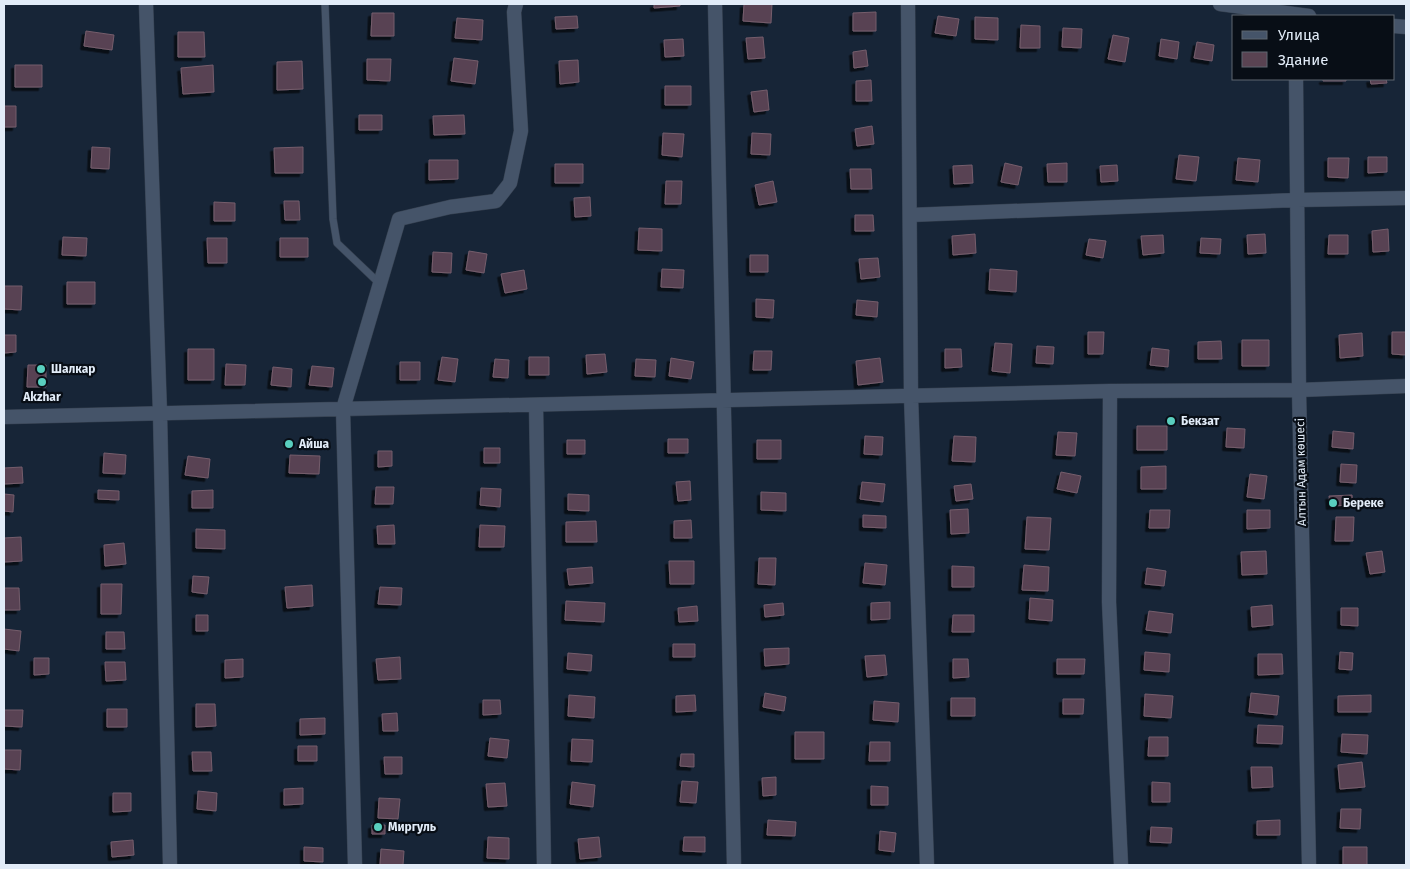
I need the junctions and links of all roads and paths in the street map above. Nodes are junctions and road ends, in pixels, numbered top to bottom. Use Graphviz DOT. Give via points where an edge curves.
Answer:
graph roads {
  1 [pos="146,4"];
  2 [pos="325,4"];
  3 [pos="516,4"];
  4 [pos="715,4"];
  5 [pos="908,4"];
  6 [pos="1220,4"];
  7 [pos="1299,13"];
  8 [pos="1296,80"];
  9 [pos="1406,198"];
  10 [pos="1297,200"];
  11 [pos="910,215"];
  12 [pos="380,284"];
  13 [pos="1406,386"];
  14 [pos="1299,390"];
  15 [pos="1110,391"];
  16 [pos="911,396"];
  17 [pos="723,400"];
  18 [pos="536,405"];
  19 [pos="343,409"];
  20 [pos="160,413"];
  21 [pos="4,417"];
  22 [pos="170,865"];
  23 [pos="355,865"];
  24 [pos="544,865"];
  25 [pos="734,865"];
  26 [pos="927,865"];
  27 [pos="1121,865"];
  28 [pos="1309,865"];
  1 -- 20 [label="street"];
  2 -- 12 [label="lane" via="333,219 337,244"];
  3 -- 12 [label="street" via="521,131 510,183 496,201 399,219"];
  4 -- 17 [label="street"];
  5 -- 11 [label="street"];
  6 -- 7 [label="street"];
  8 -- 10 [label="street, Алтын Адам көшесі"];
  9 -- 10 [label="street"];
  10 -- 11 [label="street"];
  10 -- 14 [label="street, Алтын Адам көшесі"];
  11 -- 16 [label="street"];
  12 -- 19 [label="street"];
  13 -- 14 [label="street"];
  14 -- 15 [label="street"];
  14 -- 28 [label="street, Алтын Адам көшесі"];
  15 -- 16 [label="street"];
  15 -- 27 [label="street" via="1109,602"];
  16 -- 17 [label="street"];
  16 -- 26 [label="street"];
  17 -- 18 [label="street"];
  17 -- 25 [label="street"];
  18 -- 19 [label="street"];
  18 -- 24 [label="street"];
  19 -- 20 [label="street"];
  19 -- 23 [label="street"];
  20 -- 21 [label="street"];
  20 -- 22 [label="street"];
}
